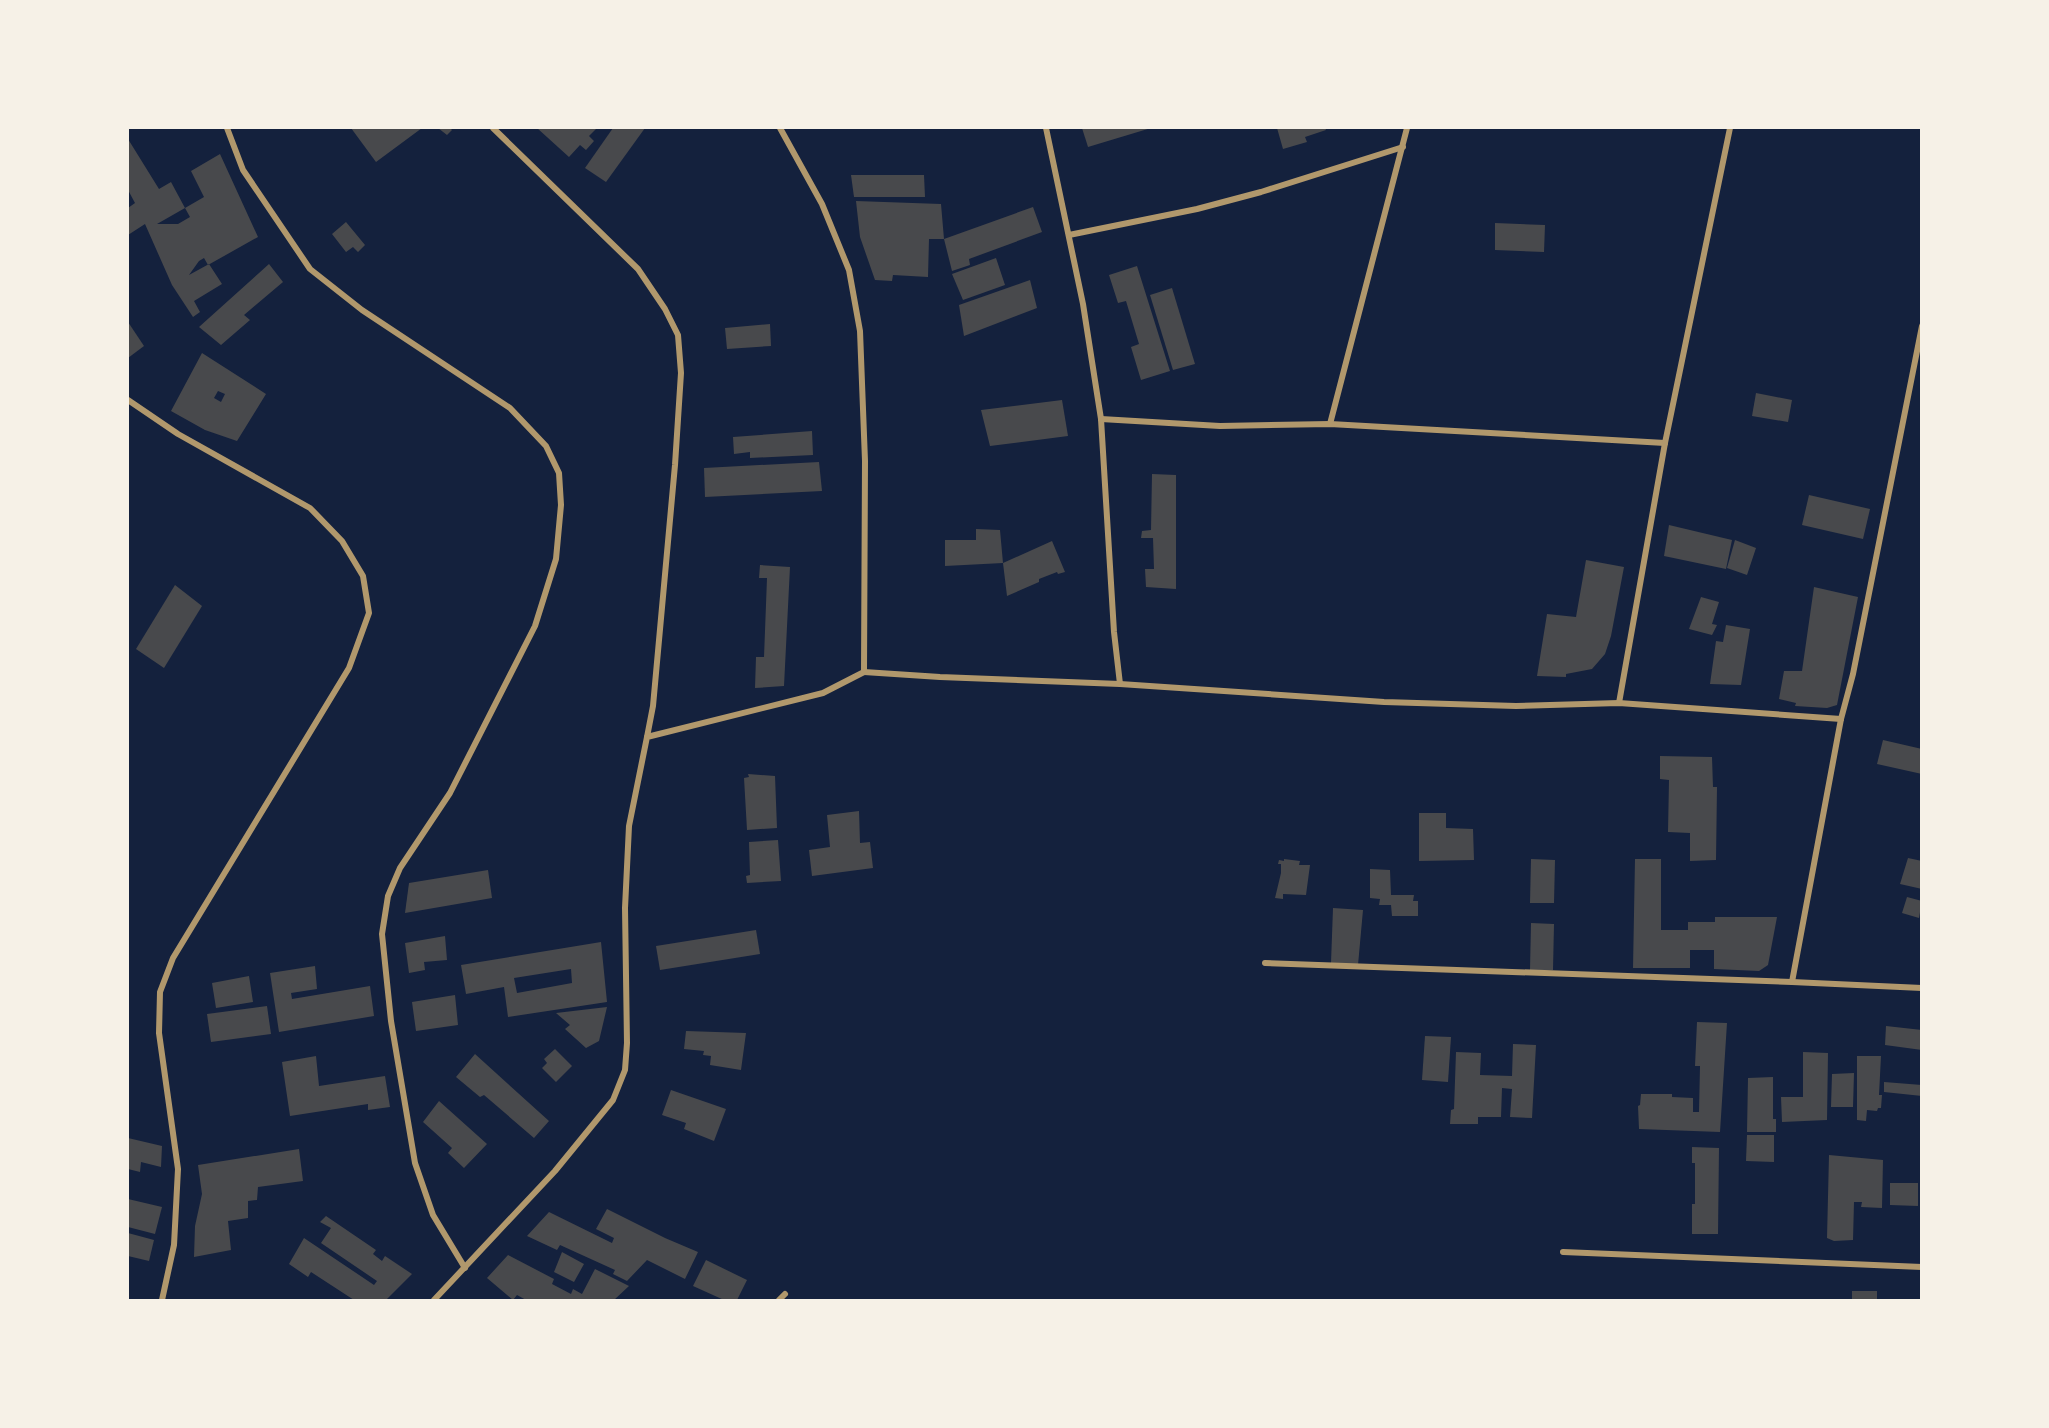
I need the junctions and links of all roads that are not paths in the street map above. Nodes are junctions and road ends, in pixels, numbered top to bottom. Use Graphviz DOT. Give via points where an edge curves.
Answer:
graph roads {
  1 [pos="227,128"];
  2 [pos="493,128"];
  3 [pos="780,128"];
  4 [pos="1046,128"];
  5 [pos="1407,128"];
  6 [pos="1730,128"];
  7 [pos="1403,147"];
  8 [pos="1069,235"];
  9 [pos="1922,326"];
  10 [pos="128,400"];
  11 [pos="1101,419"];
  12 [pos="1330,424"];
  13 [pos="1665,443"];
  14 [pos="864,672"];
  15 [pos="1120,684"];
  16 [pos="1619,703"];
  17 [pos="1841,719"];
  18 [pos="647,736"];
  19 [pos="1265,963"];
  20 [pos="1792,982"];
  21 [pos="1922,988"];
  22 [pos="1563,1252"];
  23 [pos="465,1268"];
  24 [pos="1922,1268"];
  25 [pos="785,1294"];
  26 [pos="162,1300"];
  27 [pos="434,1300"];
  28 [pos="779,1300"];
  1 -- 23 [label="street" via="243,170 310,269 362,310 510,408 546,446 559,473 561,505 556,559 535,626 450,793 400,868 388,896 382,934 391,1021 415,1162 434,1215"];
  2 -- 18 [label="street" via="638,269 678,335 681,373 675,465"];
  3 -- 14 [label="street" via="822,204 849,270 860,331 865,461"];
  4 -- 8 [label="street"];
  5 -- 7 [label="street"];
  6 -- 13 [label="street"];
  7 -- 8 [label="street" via="1229,200"];
  7 -- 12 [label="street"];
  8 -- 11 [label="street"];
  9 -- 17 [label="street" via="1856,662"];
  10 -- 26 [label="street" via="178,434 310,508 342,541 363,576 369,613 349,668 173,958 160,992 159,1033 178,1169 174,1245"];
  11 -- 12 [label="street" via="1220,426"];
  11 -- 15 [label="street"];
  12 -- 13 [label="street"];
  13 -- 16 [label="street"];
  14 -- 15 [label="street"];
  14 -- 18 [label="street" via="823,693"];
  15 -- 16 [label="street" via="1395,702 1516,706"];
  16 -- 17 [label="street"];
  17 -- 20 [label="street"];
  18 -- 23 [label="street" via="629,826 625,1070 613,1100 555,1171"];
  19 -- 20 [label="street"];
  20 -- 21 [label="street"];
  22 -- 24 [label="street"];
  23 -- 27 [label="street"];
  25 -- 28 [label="street"];
}
